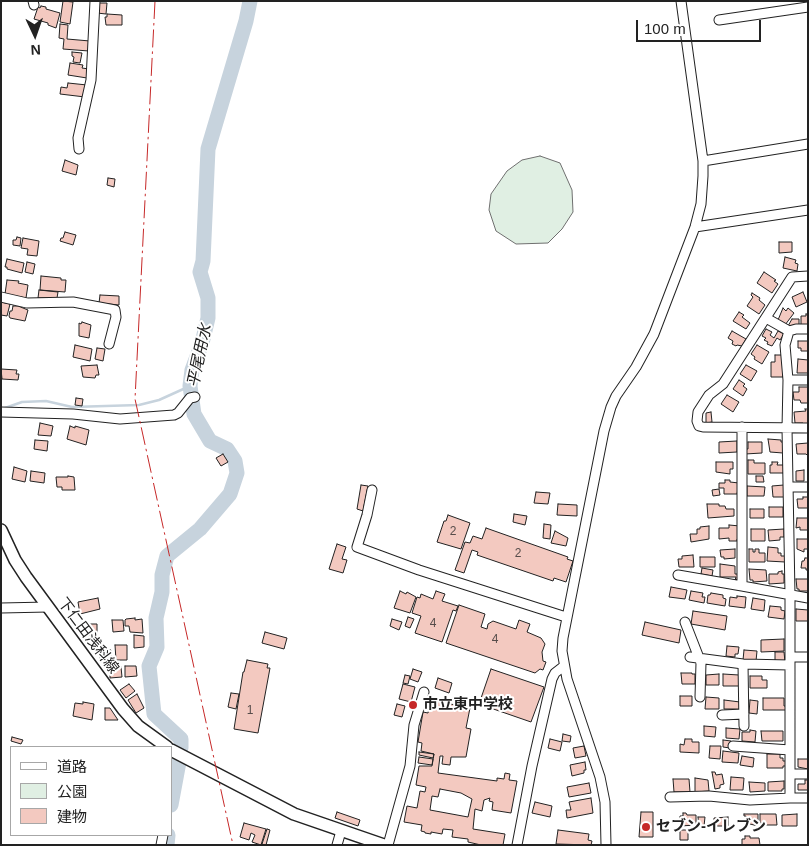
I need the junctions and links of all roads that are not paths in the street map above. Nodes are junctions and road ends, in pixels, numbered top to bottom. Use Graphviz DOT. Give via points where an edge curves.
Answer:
graph roads {
  1 [pos="95,1"];
  2 [pos="681,1"];
  3 [pos="808,7"];
  4 [pos="719,20"];
  5 [pos="808,144"];
  6 [pos="79,149"];
  7 [pos="703,161"];
  8 [pos="808,210"];
  9 [pos="695,227"];
  10 [pos="808,276"];
  11 [pos="1,297"];
  12 [pos="766,318"];
  13 [pos="808,329"];
  14 [pos="789,331"];
  15 [pos="109,344"];
  16 [pos="788,380"];
  17 [pos="808,380"];
  18 [pos="192,398"];
  19 [pos="1,412"];
  20 [pos="742,427"];
  21 [pos="787,428"];
  22 [pos="808,428"];
  23 [pos="788,487"];
  24 [pos="808,487"];
  25 [pos="372,490"];
  26 [pos="1,530"];
  27 [pos="678,575"];
  28 [pos="742,586"];
  29 [pos="790,595"];
  30 [pos="808,598"];
  31 [pos="48,607"];
  32 [pos="1,608"];
  33 [pos="566,617"];
  34 [pos="685,622"];
  35 [pos="808,656"];
  36 [pos="695,658"];
  37 [pos="790,661"];
  38 [pos="743,664"];
  39 [pos="564,666"];
  40 [pos="424,692"];
  41 [pos="700,698"];
  42 [pos="744,714"];
  43 [pos="722,715"];
  44 [pos="744,726"];
  45 [pos="166,746"];
  46 [pos="733,746"];
  47 [pos="790,750"];
  48 [pos="172,751"];
  49 [pos="790,774"];
  50 [pos="808,774"];
  51 [pos="670,797"];
  52 [pos="790,798"];
  53 [pos="808,798"];
  54 [pos="340,831"];
  55 [pos="337,845"];
  56 [pos="386,845"];
  57 [pos="517,845"];
  58 [pos="606,845"];
  1 -- 6 [label="street" via="91,80 78,138"];
  2 -- 7 [label="street"];
  3 -- 4 [label="street"];
  5 -- 7 [label="street"];
  7 -- 9 [label="street" via="703,190"];
  8 -- 9 [label="street"];
  9 -- 33 [label="street" via="654,334 611,407"];
  10 -- 12 [label="street" via="792,277"];
  11 -- 15 [label="street" via="27,303 72,302 115,310"];
  12 -- 14 [label="street"];
  12 -- 20 [label="street" via="723,384 709,395 698,412 697,420 703,428"];
  13 -- 14 [label="street"];
  14 -- 16 [label="street" via="785,345"];
  16 -- 17 [label="street"];
  16 -- 21 [label="street"];
  18 -- 19 [label="street" via="174,415 120,419"];
  20 -- 21 [label="street"];
  20 -- 28 [label="street"];
  21 -- 22 [label="street"];
  21 -- 23 [label="street"];
  23 -- 24 [label="street"];
  23 -- 29 [label="street"];
  25 -- 33 [label="street" via="357,548"];
  26 -- 31 [label="main road, 下仁田浅科線" via="15,560"];
  27 -- 28 [label="street"];
  28 -- 29 [label="street"];
  29 -- 30 [label="street"];
  29 -- 37 [label="street"];
  31 -- 32 [label="street"];
  31 -- 45 [label="main road, 下仁田浅科線" via="123,709 138,726"];
  33 -- 39 [label="street"];
  34 -- 36 [label="street"];
  35 -- 37 [label="street"];
  36 -- 38 [label="street"];
  36 -- 41 [label="street" via="702,670"];
  37 -- 38 [label="street"];
  37 -- 47 [label="street"];
  38 -- 42 [label="street"];
  39 -- 57 [label="street" via="552,679"];
  39 -- 58 [label="street" via="600,777 605,802"];
  40 -- 56 [label="street" via="414,726 410,766"];
  42 -- 43 [label="street"];
  42 -- 44 [label="street"];
  46 -- 47 [label="street"];
  47 -- 49 [label="street"];
  48 -- 54 [label="main road" via="294,814"];
  49 -- 50 [label="street"];
  49 -- 52 [label="street"];
  51 -- 52 [label="street"];
  52 -- 53 [label="street"];
  54 -- 55 [label="street"];
  54 -- 56 [label="main road"];
}
